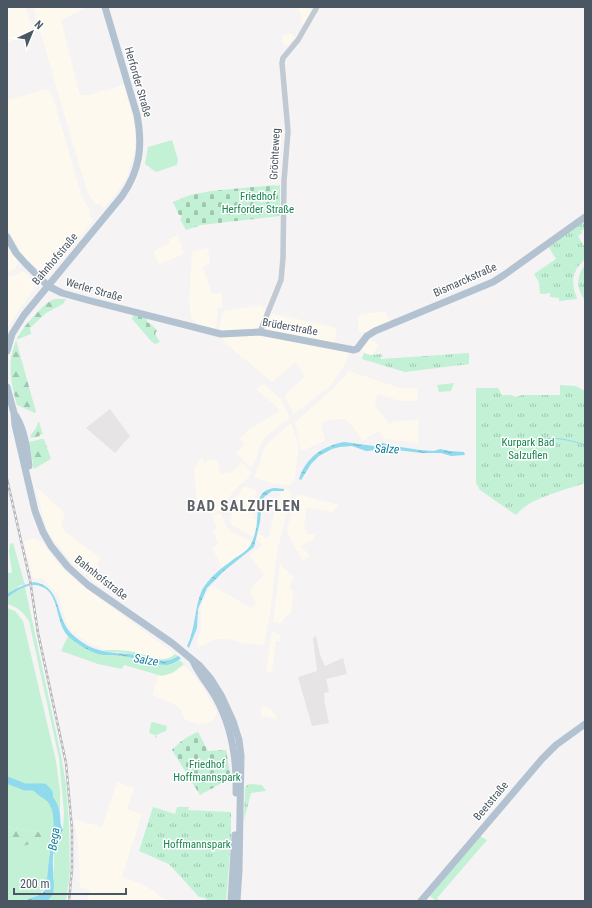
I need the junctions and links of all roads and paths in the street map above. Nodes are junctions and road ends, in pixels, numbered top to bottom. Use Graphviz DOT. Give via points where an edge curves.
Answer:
graph roads {
  1 [pos="105,7"];
  2 [pos="318,7"];
  3 [pos="129,186"];
  4 [pos="585,217"];
  5 [pos="7,237"];
  6 [pos="48,286"];
  7 [pos="198,328"];
  8 [pos="260,332"];
  9 [pos="354,350"];
  10 [pos="7,351"];
  11 [pos="7,387"];
  12 [pos="193,661"];
  13 [pos="585,724"];
  14 [pos="231,901"];
  15 [pos="237,901"];
  16 [pos="421,901"];
  1 -- 3 [label="main road, Herforder Straße" via="140,129 138,163"];
  2 -- 8 [label="street, Gröchteweg" via="282,63 288,131 284,181 283,258 281,280"];
  3 -- 6 [label="main road, Bahnhofstraße"];
  4 -- 9 [label="main road, Bismarckstraße" via="493,282 375,331"];
  5 -- 6 [label="main road, Werler Straße" via="21,259"];
  6 -- 7 [label="main road, Werler Straße" via="91,301"];
  6 -- 10 [label="main road, Bahnhofstraße" via="20,320"];
  7 -- 8 [label="main road, Brüderstraße" via="228,334"];
  8 -- 9 [label="main road, Brüderstraße"];
  11 -- 12 [label="main road, Bahnhofstraße" via="27,450 35,511 51,546 68,567 96,591 184,652"];
  12 -- 14 [label="main road" via="223,713 236,760"];
  12 -- 15 [label="main road, Bahnhofstraße" via="200,666 221,695 239,740 241,781"];
  13 -- 16 [label="main road, Beetstraße" via="556,745 542,759"];
}
